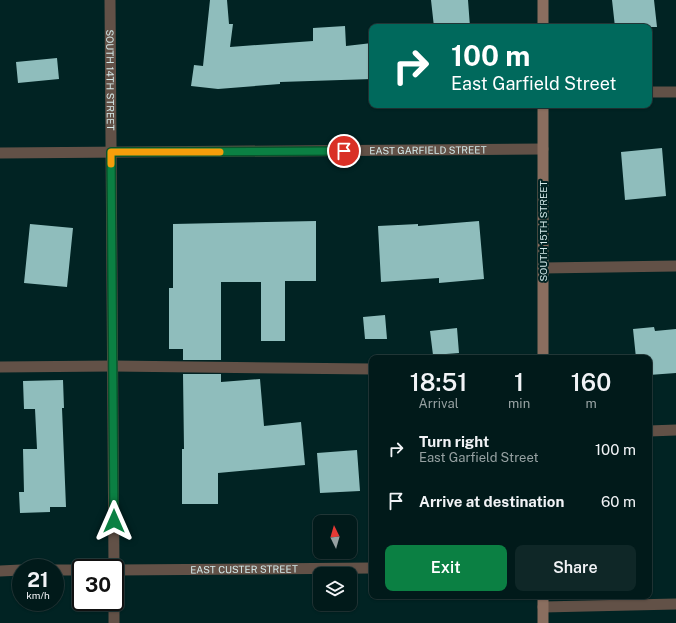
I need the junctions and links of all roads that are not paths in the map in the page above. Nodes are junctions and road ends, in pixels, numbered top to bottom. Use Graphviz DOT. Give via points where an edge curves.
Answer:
graph roads {
  1 [pos="110,0"];
  2 [pos="543,0"];
  3 [pos="543,24"];
  4 [pos="652,92"];
  5 [pos="676,92"];
  6 [pos="543,108"];
  7 [pos="543,149"];
  8 [pos="111,152"];
  9 [pos="0,153"];
  10 [pos="676,266"];
  11 [pos="543,268"];
  12 [pos="543,355"];
  13 [pos="113,366"];
  14 [pos="0,367"];
  15 [pos="369,369"];
  16 [pos="676,430"];
  17 [pos="652,431"];
  18 [pos="115,559"];
  19 [pos="369,568"];
  20 [pos="124,569"];
  21 [pos="12,570"];
  22 [pos="0,571"];
  23 [pos="543,601"];
  24 [pos="676,604"];
  25 [pos="114,611"];
  26 [pos="114,623"];
  27 [pos="544,623"];
  1 -- 8 [label="street, SOUTH 14TH STREET"];
  2 -- 3 [label="main road"];
  4 -- 5 [label="street"];
  6 -- 7 [label="main road, SOUTH 15TH STREET"];
  7 -- 8 [label="street, EAST GARFIELD STREET"];
  7 -- 11 [label="main road, SOUTH 15TH STREET"];
  8 -- 9 [label="street, EAST GARFIELD STREET"];
  8 -- 13 [label="street, SOUTH 14TH STREET"];
  10 -- 11 [label="street"];
  11 -- 12 [label="main road, SOUTH 15TH STREET"];
  13 -- 14 [label="street"];
  13 -- 15 [label="street"];
  13 -- 18 [label="street, SOUTH 14TH STREET"];
  16 -- 17 [label="street"];
  19 -- 20 [label="street, EAST CUSTER STREET"];
  21 -- 22 [label="street"];
  23 -- 24 [label="street"];
  23 -- 27 [label="main road"];
  25 -- 26 [label="street"];
}
